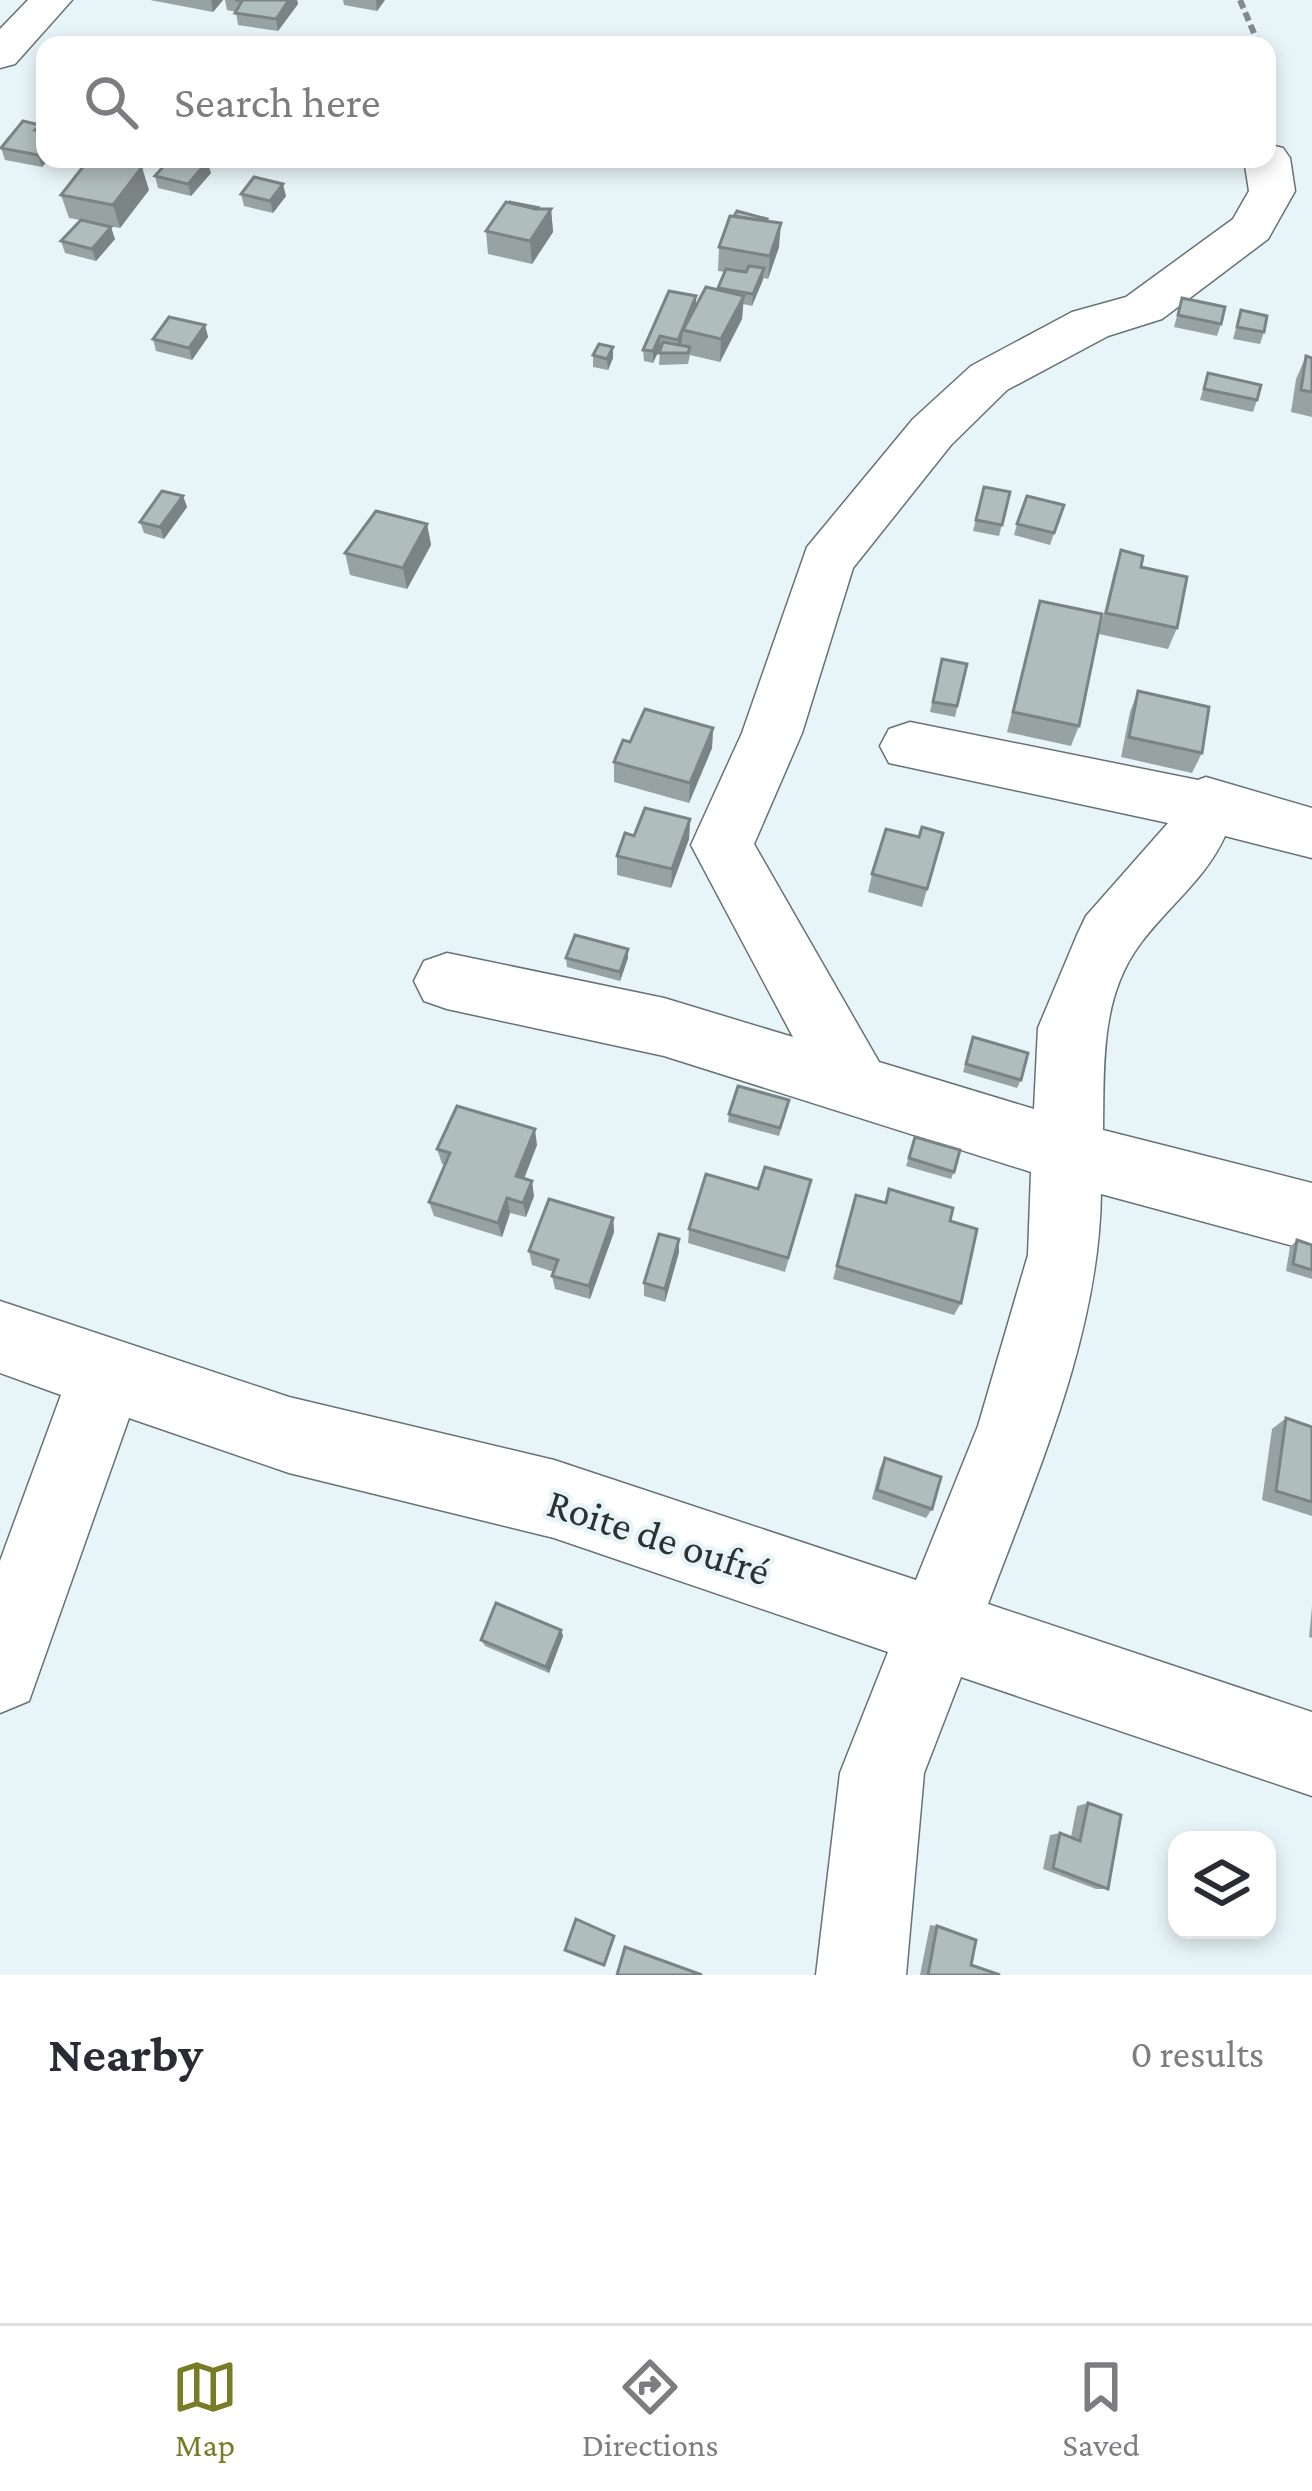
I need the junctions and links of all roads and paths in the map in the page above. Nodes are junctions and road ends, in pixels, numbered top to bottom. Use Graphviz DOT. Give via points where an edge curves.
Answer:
graph roads {
  1 [pos="51,0"];
  2 [pos="1240,0"];
  3 [pos="1255,36"];
  4 [pos="0,55"];
  5 [pos="1276,153"];
  6 [pos="1269,168"];
  7 [pos="1312,199"];
  8 [pos="910,746"];
  9 [pos="1206,802"];
  10 [pos="1312,833"];
  11 [pos="447,981"];
  12 [pos="856,1086"];
  13 [pos="1071,1150"];
  14 [pos="1312,1216"];
  15 [pos="0,1336"];
  16 [pos="107,1373"];
  17 [pos="934,1629"];
  18 [pos="0,1672"];
  19 [pos="1312,1754"];
  20 [pos="861,1975"];
  1 -- 4 [label="street"];
  2 -- 3 [label="path"];
  5 -- 7 [label="street"];
  6 -- 12 [label="street" via="1272,191 1251,228 1144,308 1090,324 989,378 932,432 827,561 772,733 722,845"];
  8 -- 9 [label="street"];
  9 -- 10 [label="street"];
  9 -- 13 [label="street" via="1193,839 1109,935 1071,1028"];
  11 -- 12 [label="street" via="664,1027"];
  12 -- 13 [label="street"];
  13 -- 14 [label="street"];
  13 -- 17 [label="street" via="1064,1255 1016,1426"];
  15 -- 16 [label="street, Roite de oufré"];
  16 -- 17 [label="street, Roite de oufré" via="289,1435 554,1499"];
  16 -- 18 [label="street"];
  17 -- 19 [label="street, Roite de oufré"];
  17 -- 20 [label="street" via="883,1773"];
}
